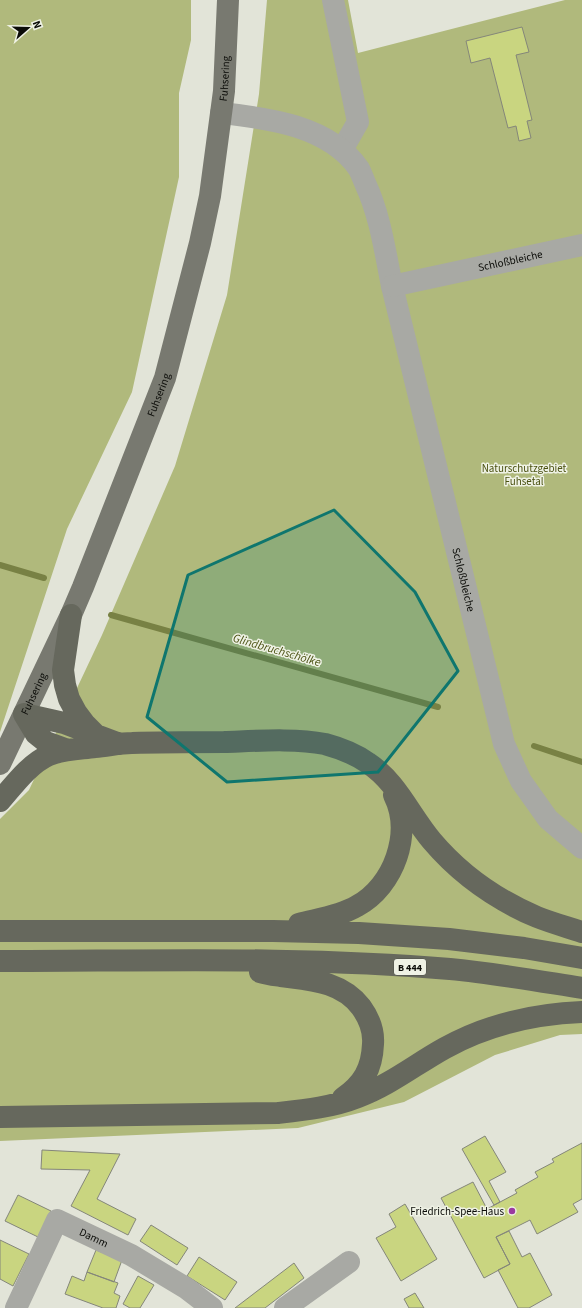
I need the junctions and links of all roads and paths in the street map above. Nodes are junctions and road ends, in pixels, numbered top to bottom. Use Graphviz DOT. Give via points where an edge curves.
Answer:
graph roads {
  1 [pos="228,0"];
  2 [pos="333,0"];
  3 [pos="222,113"];
  4 [pos="342,150"];
  5 [pos="582,244"];
  6 [pos="392,286"];
  7 [pos="71,615"];
  8 [pos="24,714"];
  9 [pos="96,735"];
  10 [pos="121,744"];
  11 [pos="68,750"];
  12 [pos="0,764"];
  13 [pos="383,774"];
  14 [pos="0,801"];
  15 [pos="582,848"];
  16 [pos="7,931"];
  17 [pos="273,931"];
  18 [pos="582,932"];
  19 [pos="582,958"];
  20 [pos="237,960"];
  21 [pos="0,961"];
  22 [pos="582,988"];
  23 [pos="582,1012"];
  24 [pos="330,1105"];
  25 [pos="0,1117"];
  26 [pos="349,1262"];
  27 [pos="16,1308"];
  28 [pos="212,1308"];
  29 [pos="285,1308"];
  1 -- 3 [label="main road, Fuhsering"];
  2 -- 4 [label="street" via="358,122"];
  3 -- 4 [label="street, Schloßbleiche" via="279,121 312,132"];
  3 -- 7 [label="main road, Fuhsering" via="210,196 200,243 164,378"];
  4 -- 6 [label="street, Schloßbleiche" via="359,170 371,196"];
  5 -- 6 [label="street, Schloßbleiche"];
  6 -- 15 [label="street, Schloßbleiche" via="504,744 521,781 548,819"];
  7 -- 8 [label="main road, Fuhsering"];
  7 -- 9 [label="highway" via="63,670 65,685 76,712"];
  8 -- 9 [label="highway" via="64,723"];
  8 -- 11 [label="highway" via="36,734 46,742"];
  8 -- 12 [label="main road, Fuhsering"];
  9 -- 10 [label="highway"];
  10 -- 11 [label="highway"];
  10 -- 13 [label="highway" via="309,742 325,744 354,755"];
  11 -- 14 [label="highway" via="48,756 30,768"];
  13 -- 17 [label="highway" via="400,812 401,840 391,871 382,884 358,906 344,913"];
  13 -- 18 [label="highway" via="401,795 432,841 474,881 494,895 538,918"];
  16 -- 17 [label="highway"];
  17 -- 19 [label="highway" via="449,939"];
  20 -- 21 [label="highway, B 444"];
  20 -- 22 [label="highway, B 444" via="355,963 451,970"];
  20 -- 24 [label="highway" via="262,973 336,986 348,993 366,1014 374,1040 369,1068 354,1091"];
  23 -- 24 [label="highway" via="532,1017 485,1030 444,1048 375,1090 358,1098"];
  24 -- 25 [label="highway" via="278,1113"];
  26 -- 29 [label="street"];
  27 -- 28 [label="street, Damm" via="57,1220 131,1255 186,1288"];
}
